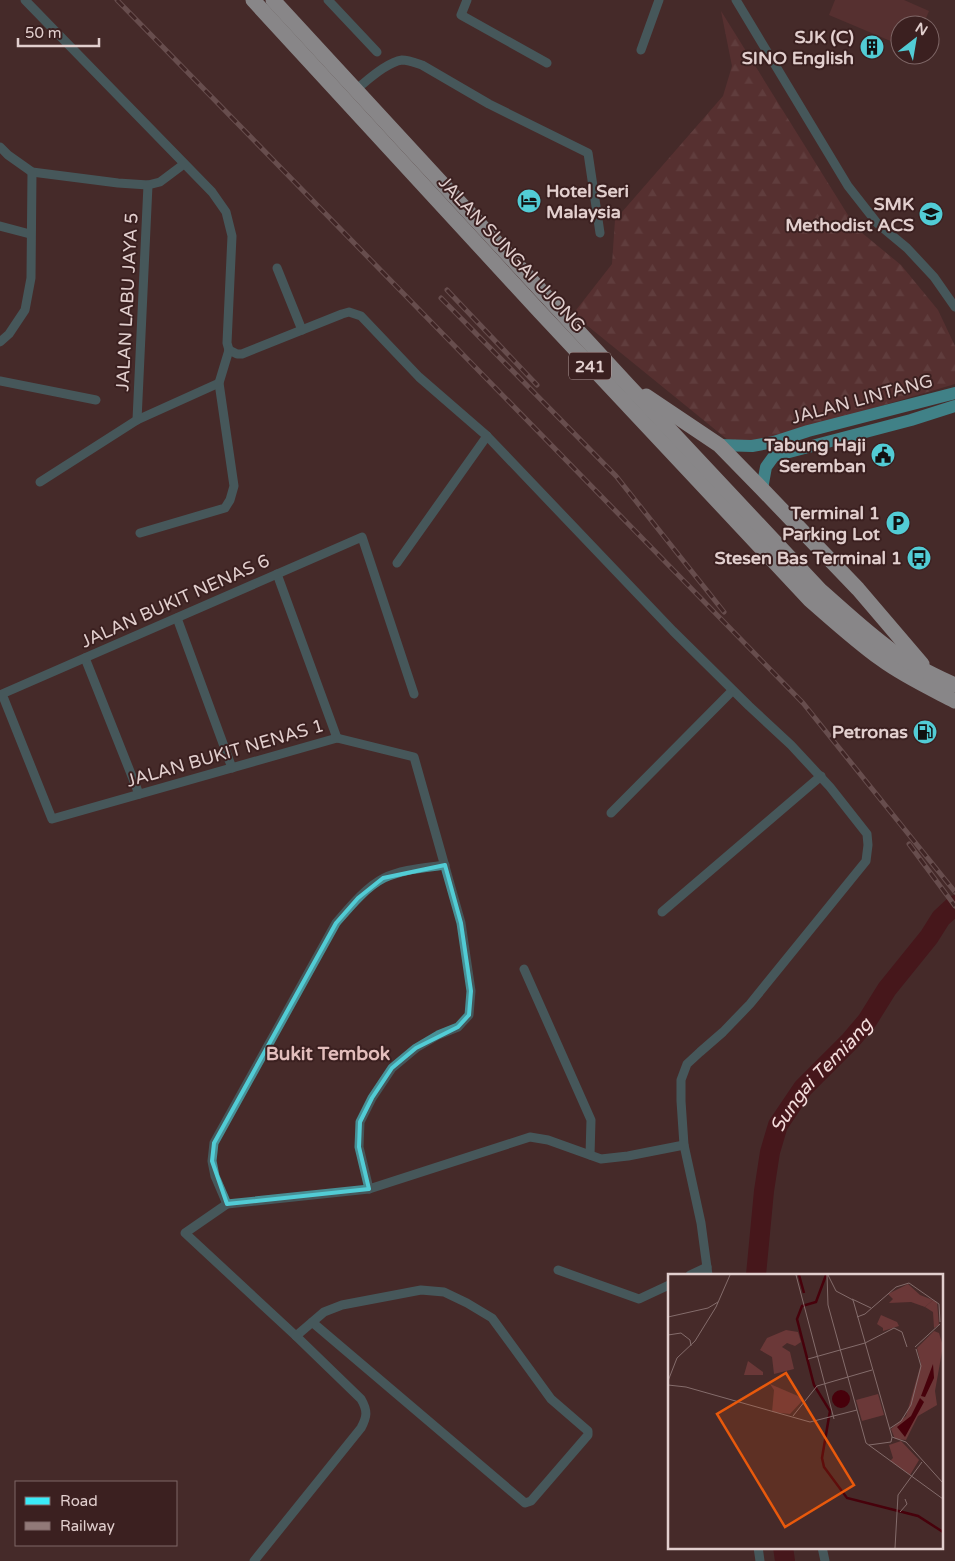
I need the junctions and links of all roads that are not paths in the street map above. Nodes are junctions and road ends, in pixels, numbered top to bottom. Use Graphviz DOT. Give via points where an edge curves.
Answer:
graph roads {
  1 [pos="25,0"];
  2 [pos="252,0"];
  3 [pos="273,0"];
  4 [pos="328,0"];
  5 [pos="467,0"];
  6 [pos="659,0"];
  7 [pos="736,0"];
  8 [pos="641,50"];
  9 [pos="377,52"];
  10 [pos="547,63"];
  11 [pos="355,90"];
  12 [pos="0,147"];
  13 [pos="184,164"];
  14 [pos="32,172"];
  15 [pos="148,185"];
  16 [pos="0,226"];
  17 [pos="600,233"];
  18 [pos="30,234"];
  19 [pos="277,268"];
  20 [pos="955,307"];
  21 [pos="302,330"];
  22 [pos="0,342"];
  23 [pos="229,350"];
  24 [pos="0,380"];
  25 [pos="219,383"];
  26 [pos="628,385"];
  27 [pos="955,392"];
  28 [pos="96,400"];
  29 [pos="955,406"];
  30 [pos="137,420"];
  31 [pos="808,431"];
  32 [pos="487,436"];
  33 [pos="719,445"];
  34 [pos="814,446"];
  35 [pos="40,482"];
  36 [pos="762,488"];
  37 [pos="140,533"];
  38 [pos="398,563"];
  39 [pos="277,574"];
  40 [pos="177,618"];
  41 [pos="86,658"];
  42 [pos="931,674"];
  43 [pos="955,685"];
  44 [pos="732,691"];
  45 [pos="414,694"];
  46 [pos="955,700"];
  47 [pos="337,738"];
  48 [pos="232,768"];
  49 [pos="821,776"];
  50 [pos="139,794"];
  51 [pos="611,813"];
  52 [pos="52,819"];
  53 [pos="445,865"];
  54 [pos="662,912"];
  55 [pos="524,969"];
  56 [pos="684,1145"];
  57 [pos="590,1155"];
  58 [pos="368,1189"];
  59 [pos="227,1204"];
  60 [pos="558,1270"];
  61 [pos="707,1271"];
  62 [pos="694,1274"];
  63 [pos="668,1285"];
  64 [pos="312,1322"];
  65 [pos="296,1336"];
  66 [pos="758,1548"];
  67 [pos="822,1548"];
  68 [pos="254,1561"];
  69 [pos="760,1561"];
  70 [pos="825,1561"];
  1 -- 13 [label="street"];
  2 -- 46 [label="highway, JALAN SUNGAI UJONG / 241" via="810,600 882,660"];
  3 -- 11 [label="highway, JALAN SUNGAI UJONG / 241"];
  4 -- 9 [label="street"];
  5 -- 10 [label="street" via="461,15"];
  6 -- 8 [label="street"];
  7 -- 20 [label="street" via="848,186 877,223 934,277"];
  11 -- 17 [label="street" via="392,64 403,60 422,65 489,104 588,153"];
  11 -- 26 [label="highway, JALAN SUNGAI UJONG / 241"];
  12 -- 14 [label="street"];
  13 -- 15 [label="street" via="160,182"];
  13 -- 23 [label="street" via="212,192 226,212 232,236"];
  14 -- 15 [label="street"];
  14 -- 18 [label="street"];
  15 -- 30 [label="street, JALAN LABU JAYA 5"];
  16 -- 18 [label="street"];
  18 -- 22 [label="street" via="31,278 25,310"];
  19 -- 21 [label="street"];
  21 -- 23 [label="street" via="242,354"];
  21 -- 32 [label="street" via="350,312 361,316 419,377"];
  23 -- 25 [label="street"];
  24 -- 28 [label="street"];
  25 -- 30 [label="street"];
  25 -- 37 [label="street" via="234,486 230,500 225,508"];
  26 -- 33 [label="highway"];
  26 -- 42 [label="highway, JALAN SUNGAI UJONG / 241" via="820,590 891,650"];
  27 -- 31 [label="main road, JALAN LINTANG"];
  29 -- 34 [label="main road, JALAN LINTANG"];
  30 -- 35 [label="street"];
  31 -- 33 [label="main road, JALAN LINTANG" via="752,446"];
  31 -- 34 [label="main road" via="803,440"];
  32 -- 38 [label="street"];
  32 -- 44 [label="street"];
  33 -- 36 [label="highway"];
  34 -- 36 [label="main road, JALAN LINTANG" via="774,456 766,467"];
  36 -- 42 [label="highway" via="858,589"];
  39 -- 40 [label="street, JALAN BUKIT NENAS 6"];
  39 -- 45 [label="street, JALAN BUKIT NENAS 6" via="362,537"];
  39 -- 47 [label="street"];
  40 -- 41 [label="street, JALAN BUKIT NENAS 6"];
  40 -- 48 [label="street"];
  41 -- 50 [label="street"];
  41 -- 52 [label="street, JALAN BUKIT NENAS 6" via="2,694"];
  42 -- 43 [label="highway, JALAN SUNGAI UJONG / 241"];
  44 -- 49 [label="street"];
  44 -- 51 [label="street"];
  47 -- 48 [label="street, JALAN BUKIT NENAS 1"];
  47 -- 53 [label="street, JALAN BUKIT NENAS 1" via="414,757"];
  48 -- 50 [label="street, JALAN BUKIT NENAS 1"];
  49 -- 54 [label="street"];
  49 -- 56 [label="street" via="867,834 866,861 750,1004 687,1064 681,1080 680,1101"];
  50 -- 52 [label="street, JALAN BUKIT NENAS 1"];
  53 -- 58 [label="street" via="462,923 471,991 469,1015 458,1026 416,1048 392,1068 372,1098 360,1122 359,1147"];
  53 -- 59 [label="street" via="384,878 358,898 336,923 214,1143 212,1161 215,1176"];
  55 -- 57 [label="street" via="591,1120"];
  56 -- 57 [label="street" via="601,1159"];
  56 -- 61 [label="street" via="701,1223"];
  57 -- 58 [label="street" via="530,1137"];
  58 -- 59 [label="street"];
  59 -- 65 [label="street" via="185,1233"];
  60 -- 63 [label="street" via="639,1299"];
  61 -- 62 [label="street"];
  64 -- 64 [label="street" via="324,1312 342,1305 421,1290 444,1292 492,1318 551,1399 588,1431 588,1435 531,1501 525,1503"];
  64 -- 65 [label="street"];
  65 -- 68 [label="street" via="362,1399 366,1420"];
  66 -- 69 [label="street"];
  67 -- 70 [label="street"];
}
